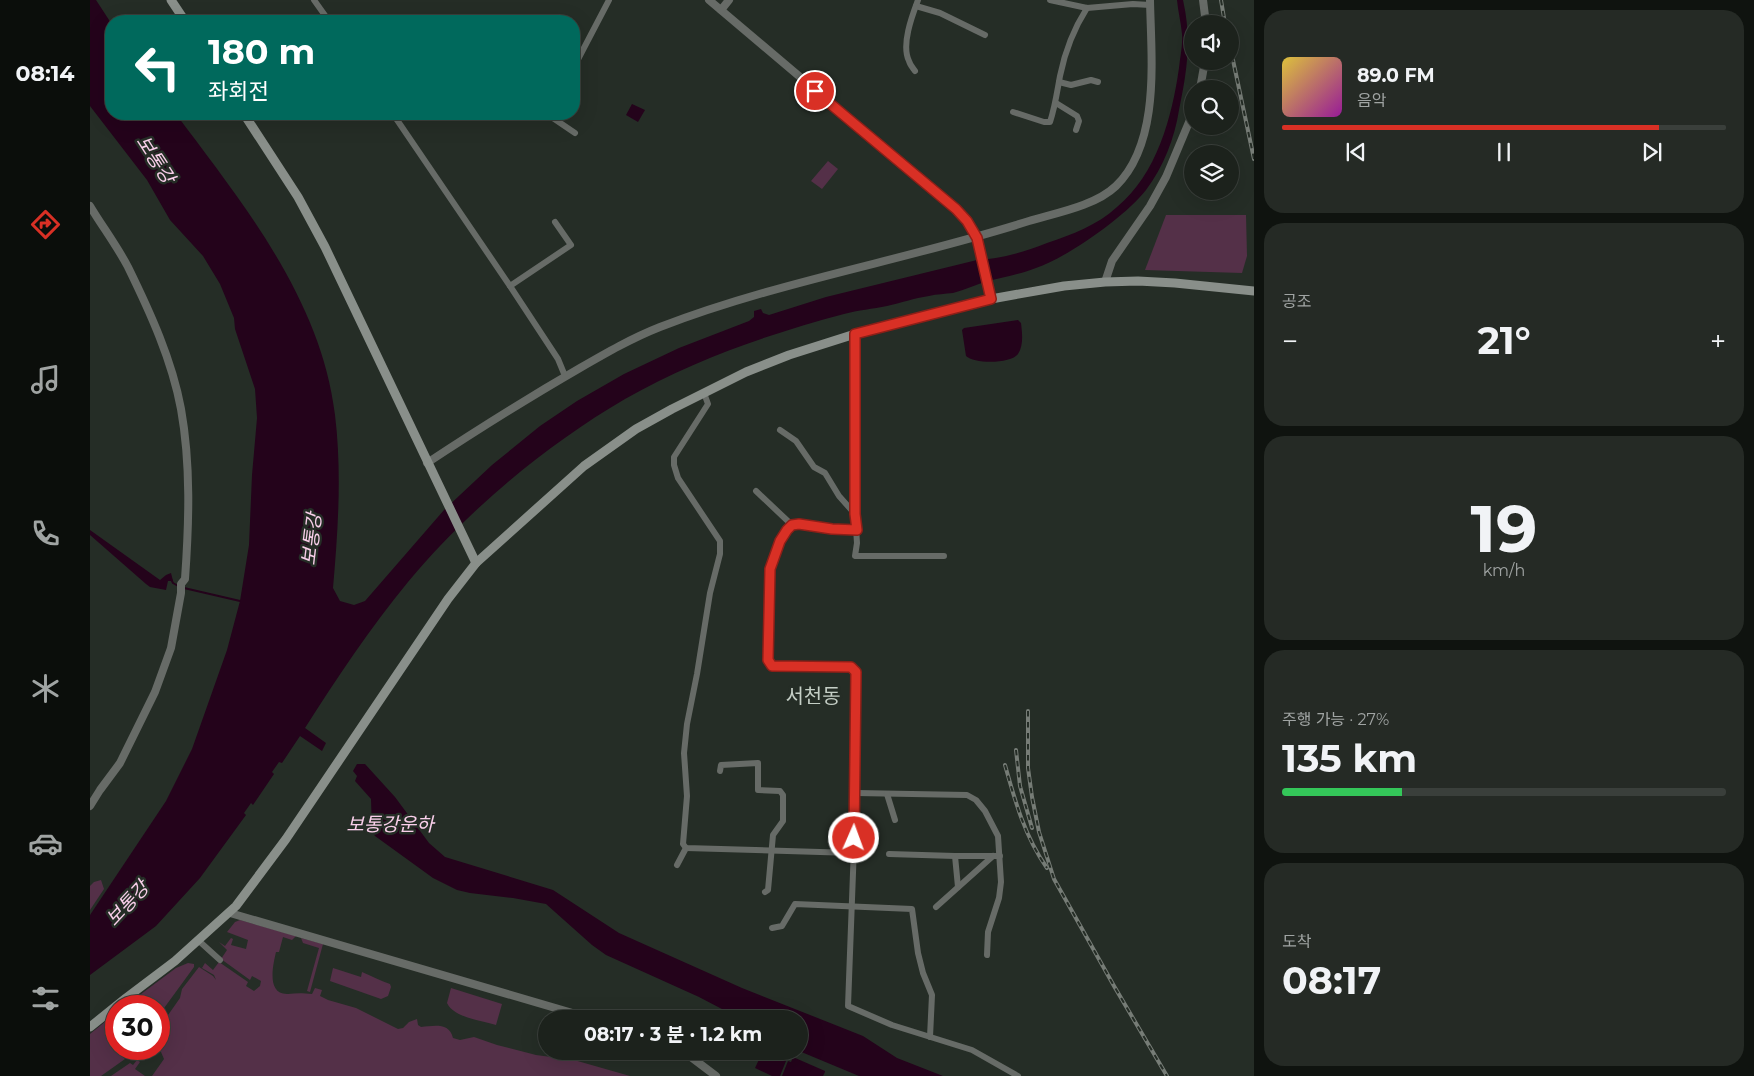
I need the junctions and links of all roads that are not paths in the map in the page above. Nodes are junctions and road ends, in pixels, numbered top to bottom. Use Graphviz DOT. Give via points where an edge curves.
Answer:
graph roads {
  1 [pos="171,0"];
  2 [pos="314,0"];
  3 [pos="609,0"];
  4 [pos="709,0"];
  5 [pos="728,0"];
  6 [pos="1050,0"];
  7 [pos="1203,0"];
  8 [pos="1150,2"];
  9 [pos="917,3"];
  10 [pos="1087,8"];
  11 [pos="721,10"];
  12 [pos="181,15"];
  13 [pos="325,15"];
  14 [pos="1205,15"];
  15 [pos="985,35"];
  16 [pos="580,56"];
  17 [pos="915,71"];
  18 [pos="1059,82"];
  19 [pos="1098,82"];
  20 [pos="1056,103"];
  21 [pos="1013,112"];
  22 [pos="248,120"];
  23 [pos="397,120"];
  24 [pos="556,120"];
  25 [pos="1076,130"];
  26 [pos="575,133"];
  27 [pos="1184,134"];
  28 [pos="90,206"];
  29 [pos="555,222"];
  30 [pos="977,238"];
  31 [pos="1105,282"];
  32 [pos="510,286"];
  33 [pos="1254,291"];
  34 [pos="991,299"];
  35 [pos="855,334"];
  36 [pos="565,376"];
  37 [pos="704,393"];
  38 [pos="780,430"];
  39 [pos="429,467"];
  40 [pos="756,491"];
  41 [pos="855,514"];
  42 [pos="792,525"];
  43 [pos="857,530"];
  44 [pos="944,556"];
  45 [pos="476,563"];
  46 [pos="720,771"];
  47 [pos="856,793"];
  48 [pos="887,794"];
  49 [pos="90,806"];
  50 [pos="895,820"];
  51 [pos="686,848"];
  52 [pos="772,850"];
  53 [pos="853,853"];
  54 [pos="889,854"];
  55 [pos="956,856"];
  56 [pos="996,856"];
  57 [pos="677,865"];
  58 [pos="958,887"];
  59 [pos="765,892"];
  60 [pos="852,907"];
  61 [pos="936,907"];
  62 [pos="230,913"];
  63 [pos="772,928"];
  64 [pos="199,941"];
  65 [pos="987,955"];
  66 [pos="220,960"];
  67 [pos="563,1010"];
  68 [pos="90,1027"];
  69 [pos="930,1037"];
  70 [pos="694,1060"];
  71 [pos="716,1076"];
  72 [pos="1018,1076"];
  1 -- 12 [label="main road"];
  2 -- 13 [label="street"];
  3 -- 16 [label="street"];
  4 -- 11 [label="street"];
  5 -- 11 [label="street"];
  6 -- 10 [label="street"];
  7 -- 14 [label="street"];
  8 -- 10 [label="street"];
  8 -- 30 [label="street" via="1146,132 1139,151 1116,186 1096,200"];
  9 -- 15 [label="street"];
  9 -- 17 [label="street" via="906,53"];
  10 -- 18 [label="street" via="1070,39"];
  11 -- 30 [label="street" via="956,209"];
  18 -- 19 [label="street" via="1070,85 1091,80"];
  18 -- 20 [label="street"];
  20 -- 21 [label="street" via="1050,122"];
  20 -- 25 [label="street" via="1078,116"];
  22 -- 39 [label="main road" via="288,181 325,247"];
  23 -- 32 [label="street"];
  24 -- 26 [label="street"];
  27 -- 31 [label="street" via="1166,177 1112,261"];
  28 -- 49 [label="street" via="127,266 169,366 185,437 189,524 185,579 171,648 155,692 120,763"];
  29 -- 32 [label="street" via="571,245"];
  30 -- 34 [label="street"];
  30 -- 36 [label="street" via="707,310 638,336"];
  31 -- 33 [label="main road" via="1175,282"];
  31 -- 34 [label="main road"];
  32 -- 36 [label="street" via="558,359"];
  34 -- 35 [label="main road"];
  35 -- 37 [label="main road" via="789,355"];
  35 -- 41 [label="street"];
  36 -- 39 [label="street" via="514,406"];
  37 -- 45 [label="main road" via="636,429 584,466"];
  37 -- 51 [label="street" via="708,404 674,457 678,478 720,541 687,724 682,841"];
  38 -- 41 [label="street" via="796,441"];
  39 -- 45 [label="main road"];
  40 -- 42 [label="street"];
  41 -- 43 [label="street"];
  42 -- 43 [label="street"];
  42 -- 47 [label="street" via="780,541 770,569 768,660 772,666 851,667 856,672"];
  43 -- 44 [label="street" via="855,556"];
  45 -- 62 [label="main road" via="286,839"];
  46 -- 52 [label="street" via="721,765 758,764 758,790 780,791 784,795 784,821 773,836"];
  47 -- 48 [label="street"];
  47 -- 53 [label="street"];
  48 -- 50 [label="street"];
  48 -- 56 [label="street" via="967,795 976,800 998,836"];
  51 -- 52 [label="street"];
  51 -- 57 [label="street"];
  52 -- 53 [label="street"];
  52 -- 59 [label="street" via="768,890"];
  53 -- 60 [label="street"];
  54 -- 55 [label="street"];
  55 -- 56 [label="street"];
  55 -- 58 [label="street"];
  56 -- 58 [label="street"];
  56 -- 65 [label="street" via="1001,882 1000,898 988,932"];
  58 -- 61 [label="street"];
  60 -- 63 [label="street" via="795,904 782,926"];
  60 -- 69 [label="street" via="848,1006"];
  60 -- 69 [label="street" via="912,909 918,953 932,995"];
  62 -- 64 [label="main road"];
  62 -- 67 [label="street"];
  64 -- 66 [label="street"];
  64 -- 68 [label="main road"];
  69 -- 72 [label="street" via="972,1050"];
  70 -- 71 [label="street"];
}
